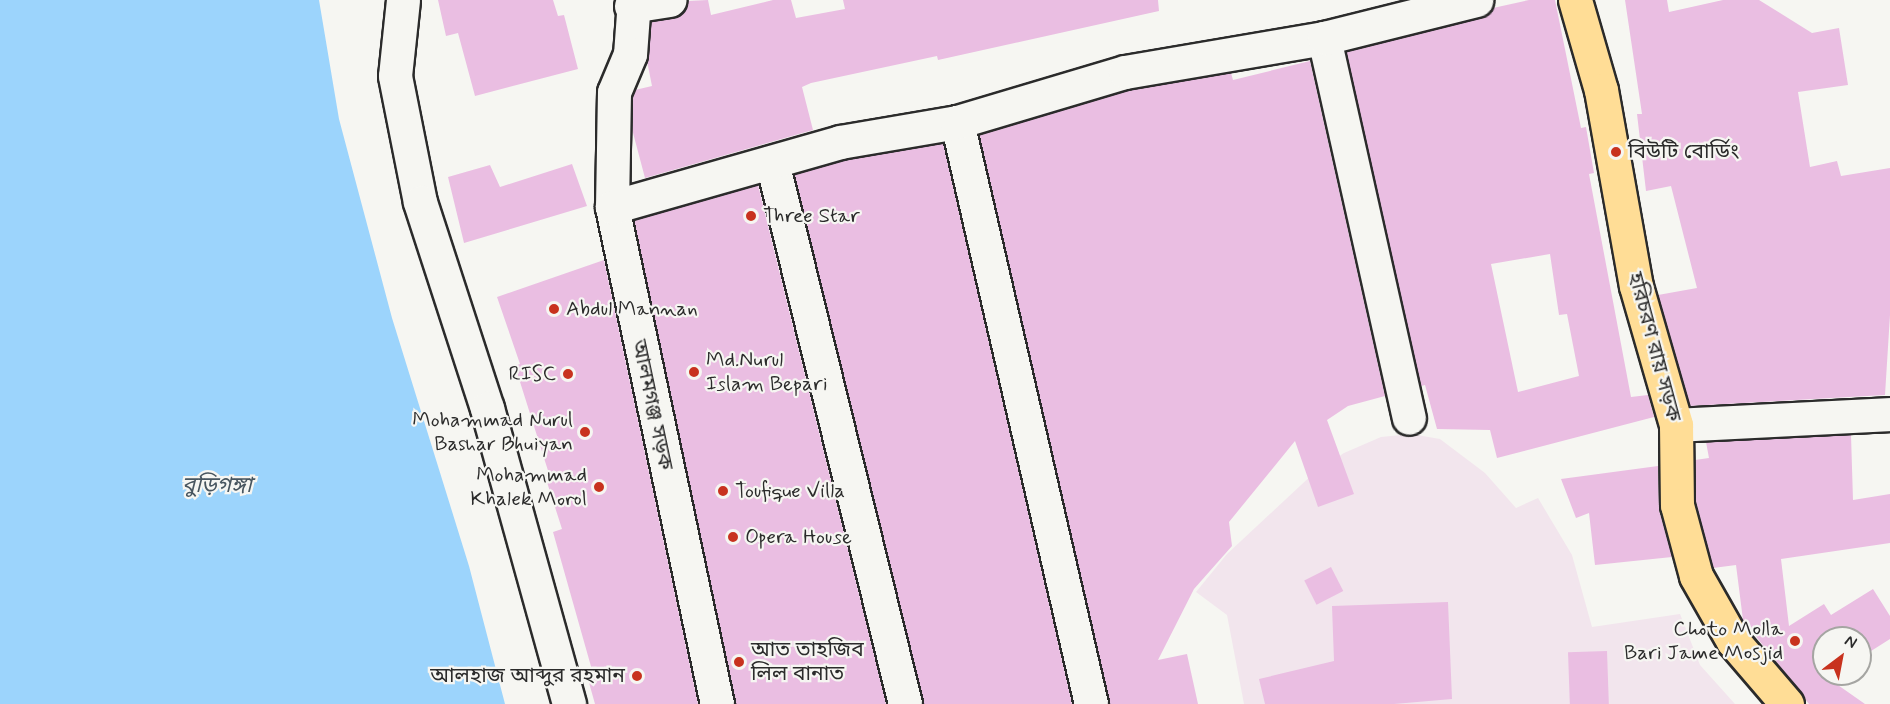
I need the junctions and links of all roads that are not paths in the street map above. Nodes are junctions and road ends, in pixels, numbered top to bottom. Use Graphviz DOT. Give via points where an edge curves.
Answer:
graph roads {
  1 [pos="403,0"];
  2 [pos="670,0"];
  3 [pos="1476,0"];
  4 [pos="1575,0"];
  5 [pos="633,3"];
  6 [pos="1324,38"];
  7 [pos="957,122"];
  8 [pos="772,162"];
  9 [pos="612,207"];
  10 [pos="1890,414"];
  11 [pos="1409,418"];
  12 [pos="1676,425"];
  13 [pos="569,704"];
  14 [pos="717,704"];
  15 [pos="905,704"];
  16 [pos="1091,704"];
  17 [pos="1787,704"];
  1 -- 13 [label="street" via="395,76 420,202 487,408"];
  2 -- 5 [label="street"];
  3 -- 6 [label="street"];
  4 -- 12 [label="main road, হরিচরণ রায় সড়ক" via="1601,90 1636,286"];
  5 -- 9 [label="street, আলমগঞ্জ সড়ক" via="630,54 614,92"];
  6 -- 7 [label="street" via="1125,72"];
  6 -- 11 [label="street"];
  7 -- 8 [label="street" via="840,142"];
  7 -- 16 [label="street"];
  8 -- 9 [label="street"];
  8 -- 15 [label="street"];
  9 -- 14 [label="street, আলমগঞ্জ সড়ক"];
  10 -- 12 [label="street"];
  12 -- 17 [label="main road, হরিচরণ রায় সড়ক" via="1677,505 1696,576 1733,641"];
}
